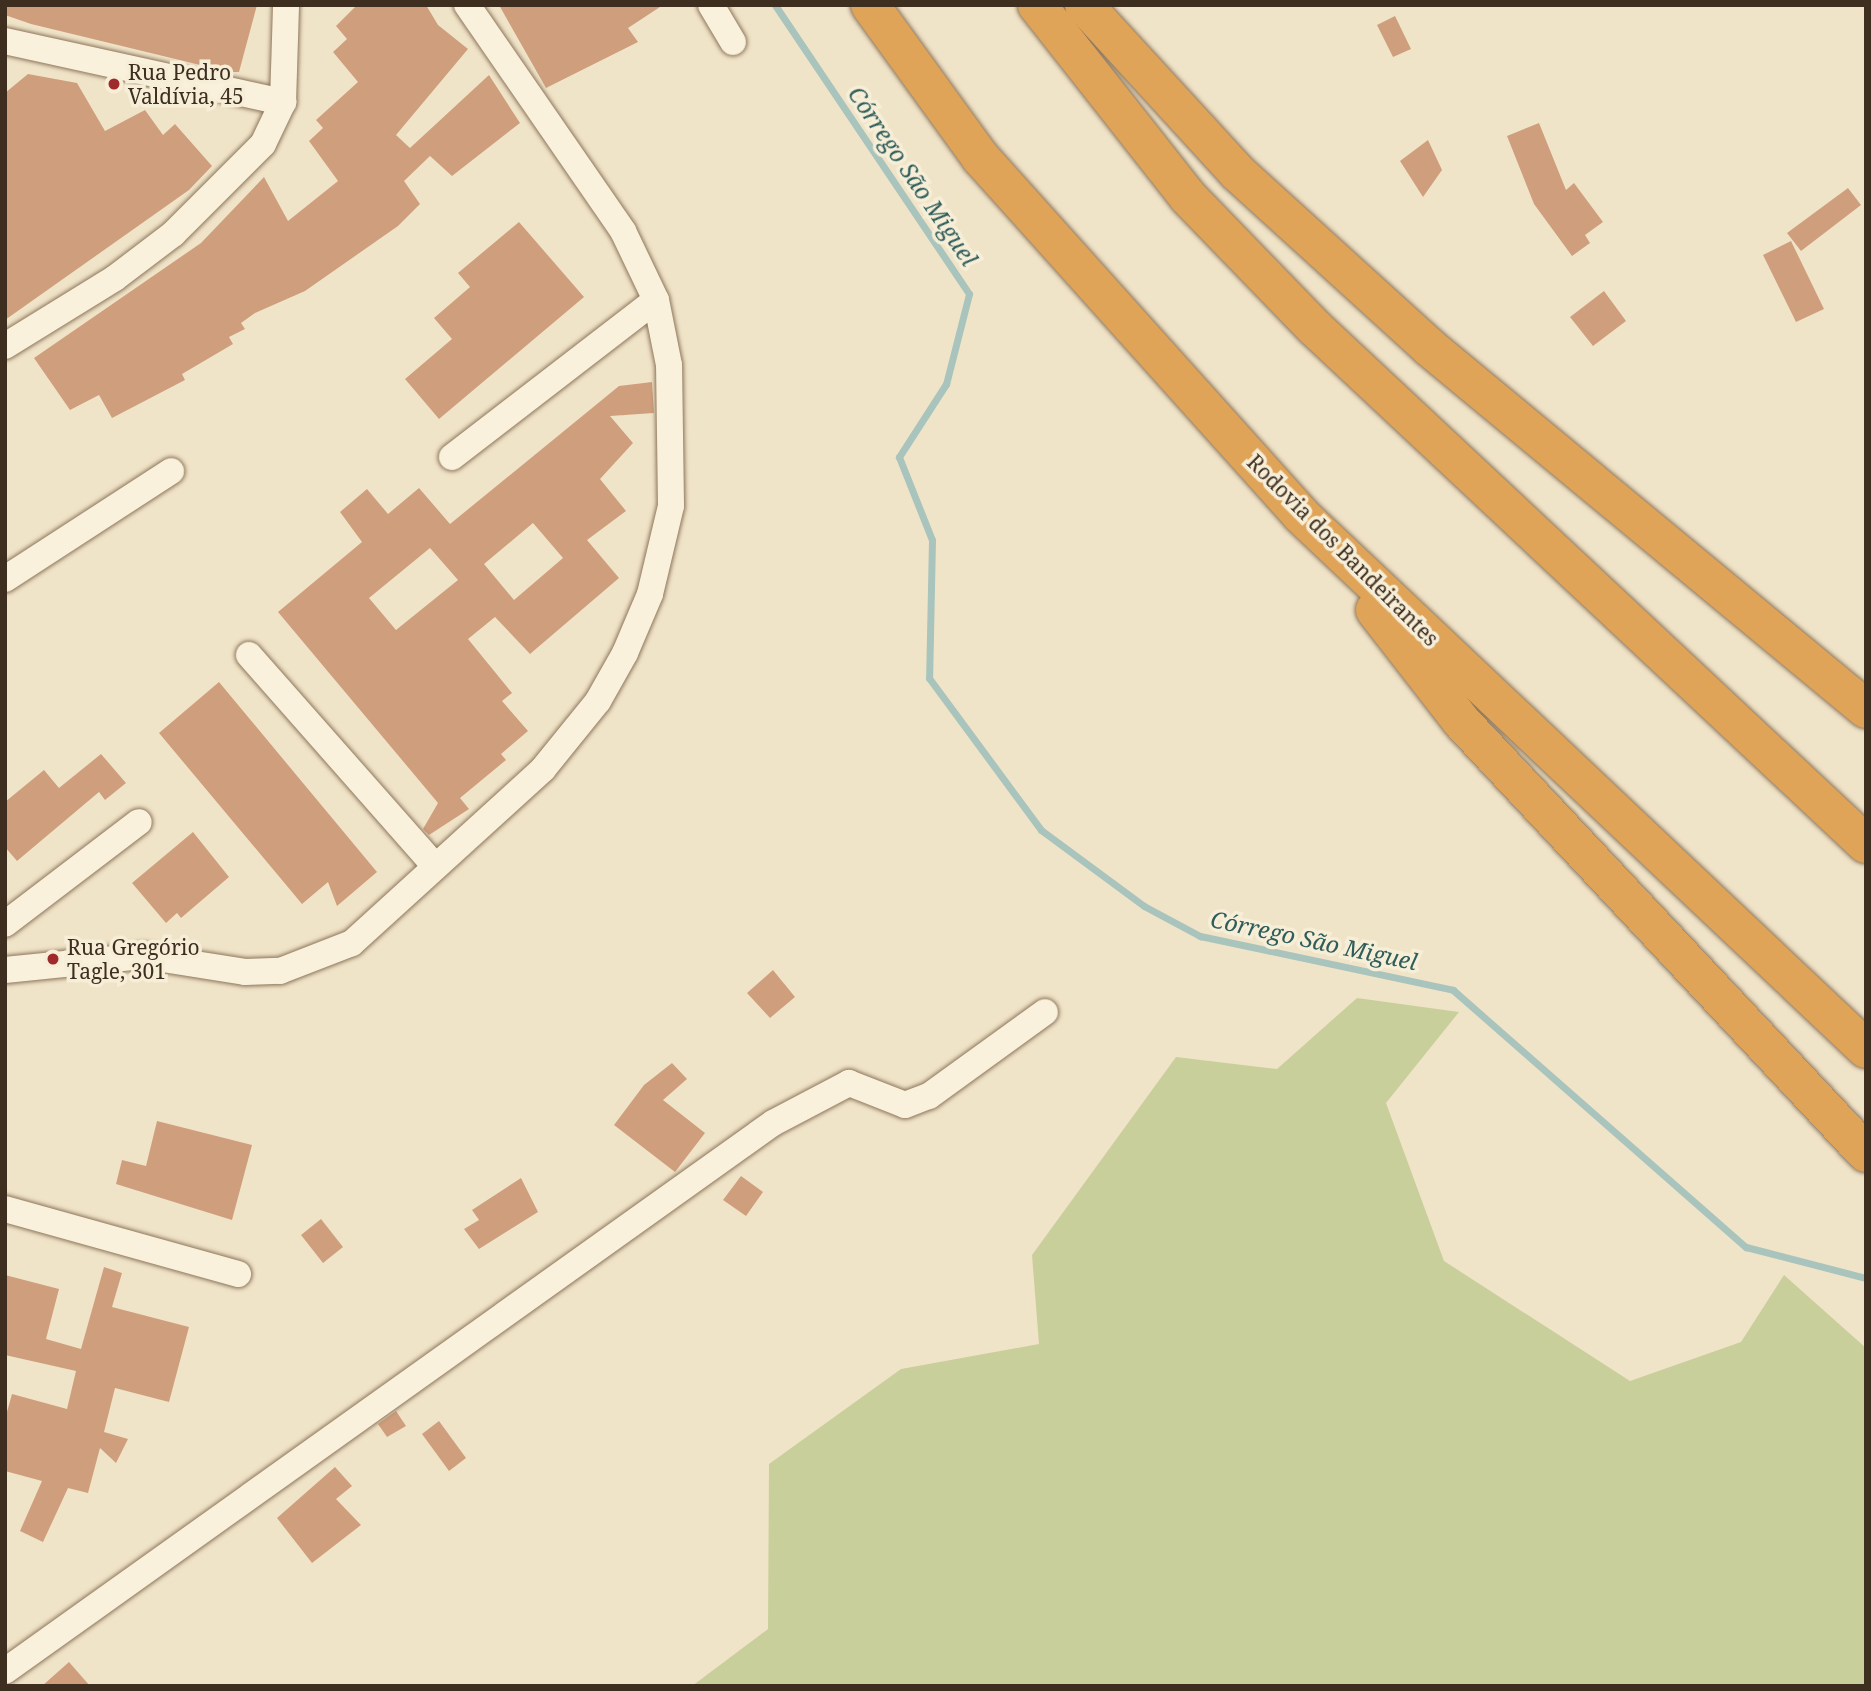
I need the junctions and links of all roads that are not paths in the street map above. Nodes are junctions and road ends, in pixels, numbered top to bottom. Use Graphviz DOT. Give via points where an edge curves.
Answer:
graph roads {
  1 [pos="286,5"];
  2 [pos="467,5"];
  3 [pos="711,5"];
  4 [pos="870,5"];
  5 [pos="1037,5"];
  6 [pos="1084,5"];
  7 [pos="6,42"];
  8 [pos="733,42"];
  9 [pos="283,102"];
  10 [pos="656,300"];
  11 [pos="5,346"];
  12 [pos="452,457"];
  13 [pos="171,471"];
  14 [pos="1301,514"];
  15 [pos="5,579"];
  16 [pos="249,655"];
  17 [pos="1866,709"];
  18 [pos="139,822"];
  19 [pos="1866,844"];
  20 [pos="435,866"];
  21 [pos="5,924"];
  22 [pos="5,970"];
  23 [pos="1045,1012"];
  24 [pos="1866,1049"];
  25 [pos="1866,1153"];
  26 [pos="5,1209"];
  27 [pos="238,1274"];
  28 [pos="5,1671"];
  1 -- 9 [label="street"];
  2 -- 10 [label="street" via="623,231"];
  3 -- 8 [label="street"];
  4 -- 14 [label="highway, Rodovia dos Bandeirantes" via="980,156"];
  5 -- 19 [label="highway" via="1188,197 1315,328"];
  6 -- 17 [label="highway" via="1238,173 1429,347"];
  7 -- 9 [label="street"];
  9 -- 11 [label="street" via="263,144 181,226 115,278"];
  10 -- 12 [label="street"];
  10 -- 20 [label="street" via="669,365 675,460 649,595 598,701 543,769"];
  13 -- 15 [label="street"];
  14 -- 24 [label="highway, Rodovia dos Bandeirantes"];
  14 -- 25 [label="highway" via="1461,721"];
  16 -- 20 [label="street"];
  18 -- 21 [label="street"];
  20 -- 22 [label="street" via="352,943 280,971 245,972 144,956"];
  23 -- 28 [label="street" via="929,1096 905,1105 849,1083 773,1123"];
  26 -- 27 [label="street"];
}
